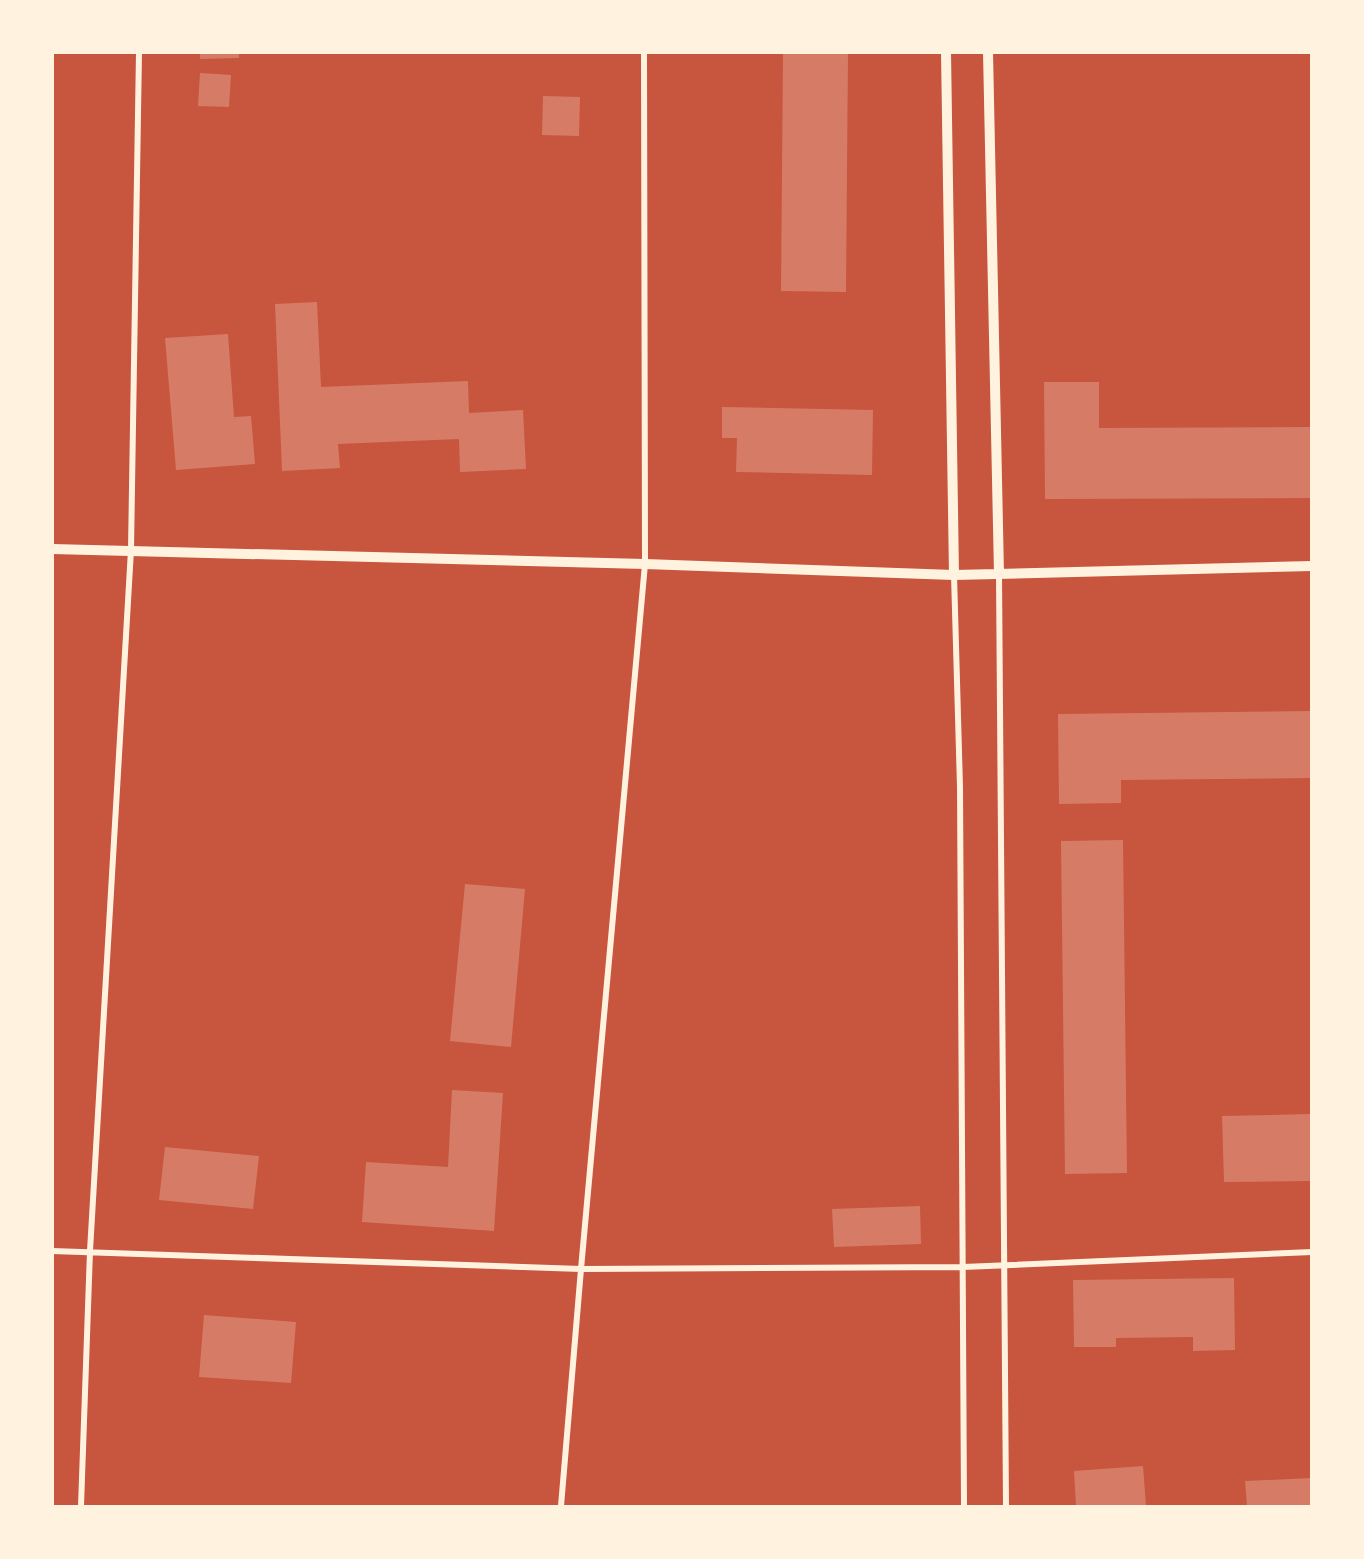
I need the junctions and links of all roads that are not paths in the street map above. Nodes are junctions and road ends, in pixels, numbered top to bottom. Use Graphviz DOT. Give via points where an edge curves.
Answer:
graph roads {
  1 [pos="139,52"];
  2 [pos="644,52"];
  3 [pos="946,52"];
  4 [pos="988,52"];
  5 [pos="52,549"];
  6 [pos="131,550"];
  7 [pos="645,564"];
  8 [pos="1311,566"];
  9 [pos="999,574"];
  10 [pos="954,575"];
  11 [pos="52,1251"];
  12 [pos="90,1251"];
  13 [pos="1311,1252"];
  14 [pos="1004,1264"];
  15 [pos="963,1267"];
  16 [pos="581,1269"];
  17 [pos="81,1506"];
  18 [pos="561,1506"];
  19 [pos="964,1506"];
  20 [pos="1006,1506"];
  1 -- 6 [label="street"];
  2 -- 7 [label="street"];
  3 -- 10 [label="street"];
  4 -- 9 [label="street"];
  5 -- 6 [label="street"];
  6 -- 7 [label="street"];
  6 -- 12 [label="street"];
  7 -- 10 [label="street"];
  7 -- 16 [label="street"];
  8 -- 9 [label="street"];
  9 -- 10 [label="street"];
  9 -- 14 [label="street"];
  10 -- 15 [label="street" via="960,787"];
  11 -- 12 [label="street"];
  12 -- 16 [label="street"];
  12 -- 17 [label="street"];
  13 -- 14 [label="street"];
  14 -- 15 [label="street"];
  14 -- 20 [label="street"];
  15 -- 16 [label="street"];
  15 -- 19 [label="street"];
  16 -- 18 [label="street"];
}
